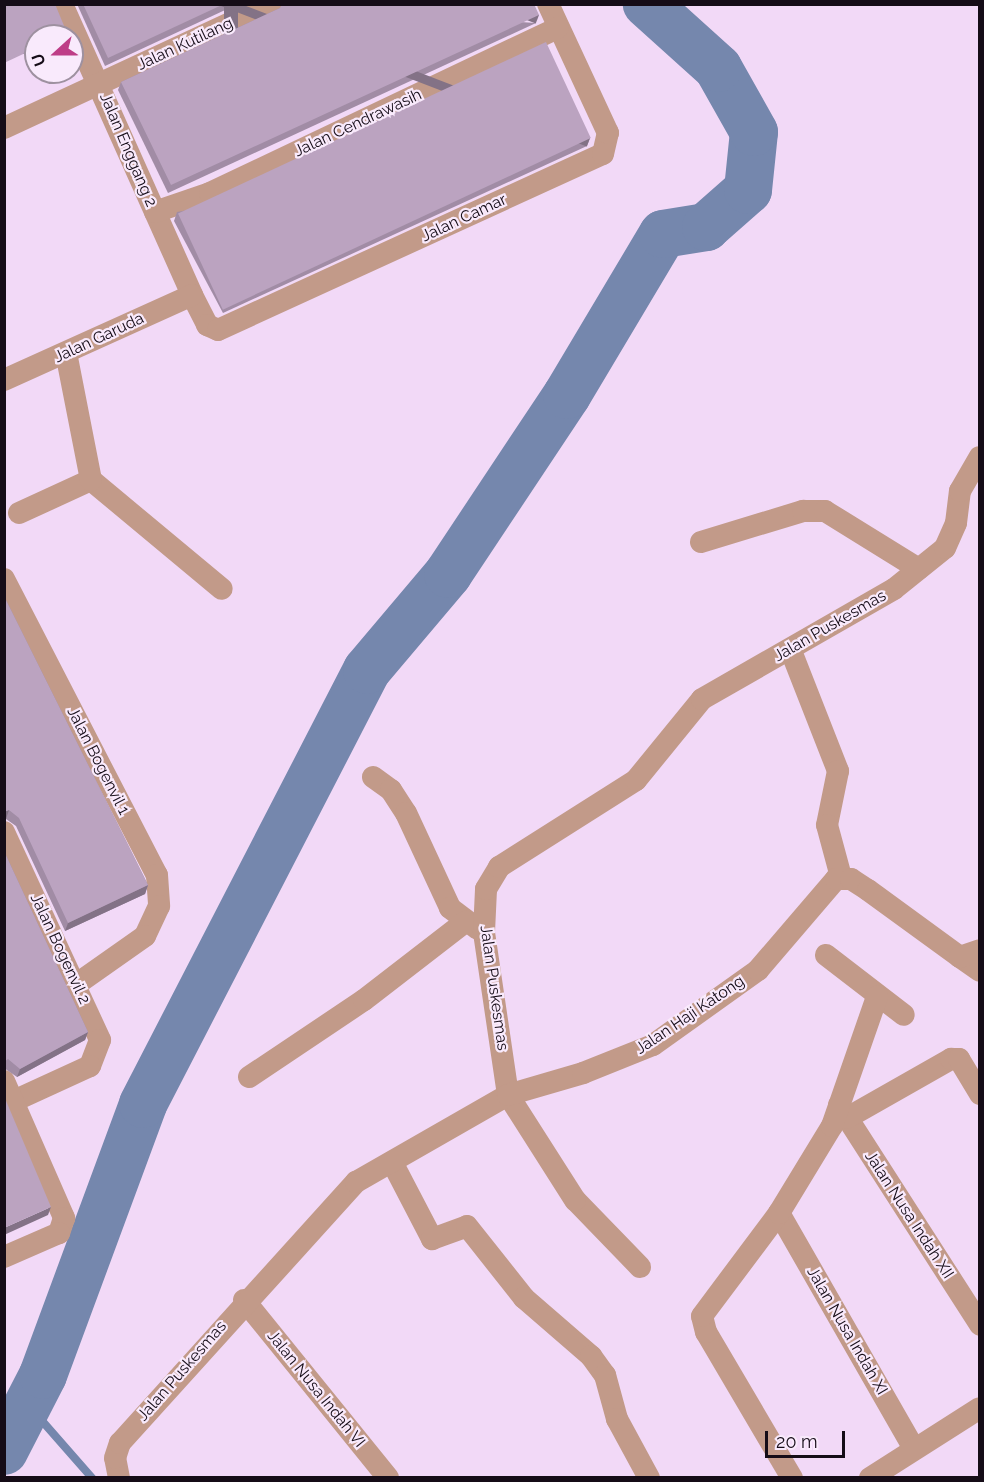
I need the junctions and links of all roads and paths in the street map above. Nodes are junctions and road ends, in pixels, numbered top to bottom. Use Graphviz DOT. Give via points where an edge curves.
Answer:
graph roads {
  1 [pos="62,4"];
  2 [pos="271,4"];
  3 [pos="548,4"];
  4 [pos="558,28"];
  5 [pos="100,83"];
  6 [pos="4,128"];
  7 [pos="155,212"];
  8 [pos="192,295"];
  9 [pos="66,353"];
  10 [pos="4,380"];
  11 [pos="980,457"];
  12 [pos="91,480"];
  13 [pos="19,513"];
  14 [pos="701,542"];
  15 [pos="919,569"];
  16 [pos="7,587"];
  17 [pos="222,589"];
  18 [pos="791,651"];
  19 [pos="373,777"];
  20 [pos="4,832"];
  21 [pos="838,878"];
  22 [pos="474,927"];
  23 [pos="970,954"];
  24 [pos="826,955"];
  25 [pos="980,971"];
  26 [pos="77,984"];
  27 [pos="877,997"];
  28 [pos="904,1016"];
  29 [pos="249,1077"];
  30 [pos="9,1091"];
  31 [pos="980,1094"];
  32 [pos="508,1095"];
  33 [pos="843,1111"];
  34 [pos="392,1162"];
  35 [pos="779,1213"];
  36 [pos="4,1257"];
  37 [pos="640,1267"];
  38 [pos="244,1300"];
  39 [pos="980,1325"];
  40 [pos="980,1408"];
  41 [pos="914,1449"];
  42 [pos="119,1478"];
  43 [pos="388,1478"];
  44 [pos="649,1478"];
  45 [pos="792,1478"];
  46 [pos="870,1478"];
  1 -- 5 [label="street, Jalan Enggang 2"];
  2 -- 5 [label="street, Jalan Kutilang"];
  3 -- 4 [label="street, Jalan Camar"];
  4 -- 7 [label="street, Jalan Cendrawasih" via="210,193"];
  4 -- 8 [label="street, Jalan Camar" via="608,133 603,154 227,329 207,325"];
  5 -- 6 [label="street, Jalan Kutilang"];
  5 -- 7 [label="street, Jalan Enggang 2"];
  7 -- 8 [label="street, Jalan Enggang 2"];
  8 -- 9 [label="street, Jalan Garuda"];
  9 -- 10 [label="street, Jalan Garuda"];
  9 -- 12 [label="street"];
  11 -- 15 [label="street, Jalan Puskesmas" via="960,491 956,524 945,548"];
  12 -- 13 [label="street"];
  12 -- 17 [label="street"];
  14 -- 15 [label="street" via="803,511 825,511"];
  15 -- 18 [label="street, Jalan Puskesmas"];
  16 -- 26 [label="street, Jalan Bogenvil 1" via="157,875 159,906 145,936"];
  18 -- 21 [label="street" via="838,771 827,825"];
  18 -- 22 [label="street, Jalan Puskesmas" via="702,699 636,780 499,867 486,889"];
  19 -- 22 [label="street" via="391,790 406,813 440,892"];
  20 -- 26 [label="street, Jalan Bogenvil 2"];
  21 -- 23 [label="street" via="868,890"];
  21 -- 32 [label="street, Jalan Haji Katong" via="758,970 653,1044 583,1073"];
  22 -- 29 [label="street"];
  22 -- 32 [label="street, Jalan Puskesmas"];
  23 -- 25 [label="street"];
  24 -- 27 [label="street"];
  26 -- 30 [label="street, Jalan Bogenvil 2" via="100,1040 90,1066"];
  27 -- 28 [label="street"];
  27 -- 33 [label="street"];
  30 -- 36 [label="street" via="59,1197 64,1218 58,1233"];
  31 -- 33 [label="street" via="960,1059 945,1060"];
  32 -- 34 [label="street, Jalan Puskesmas"];
  32 -- 37 [label="street" via="575,1200"];
  33 -- 35 [label="street"];
  33 -- 39 [label="street, Jalan Nusa Indah XII"];
  34 -- 38 [label="street, Jalan Puskesmas" via="350,1188"];
  34 -- 44 [label="street" via="432,1239 467,1226 524,1298 591,1356 612,1391 617,1419"];
  35 -- 41 [label="street, Jalan Nusa Indah XI"];
  35 -- 45 [label="street" via="702,1316 706,1332"];
  38 -- 42 [label="street, Jalan Puskesmas" via="120,1443 115,1458"];
  38 -- 43 [label="street, Jalan Nusa Indah VI"];
  40 -- 41 [label="street"];
  41 -- 46 [label="street"];
}
